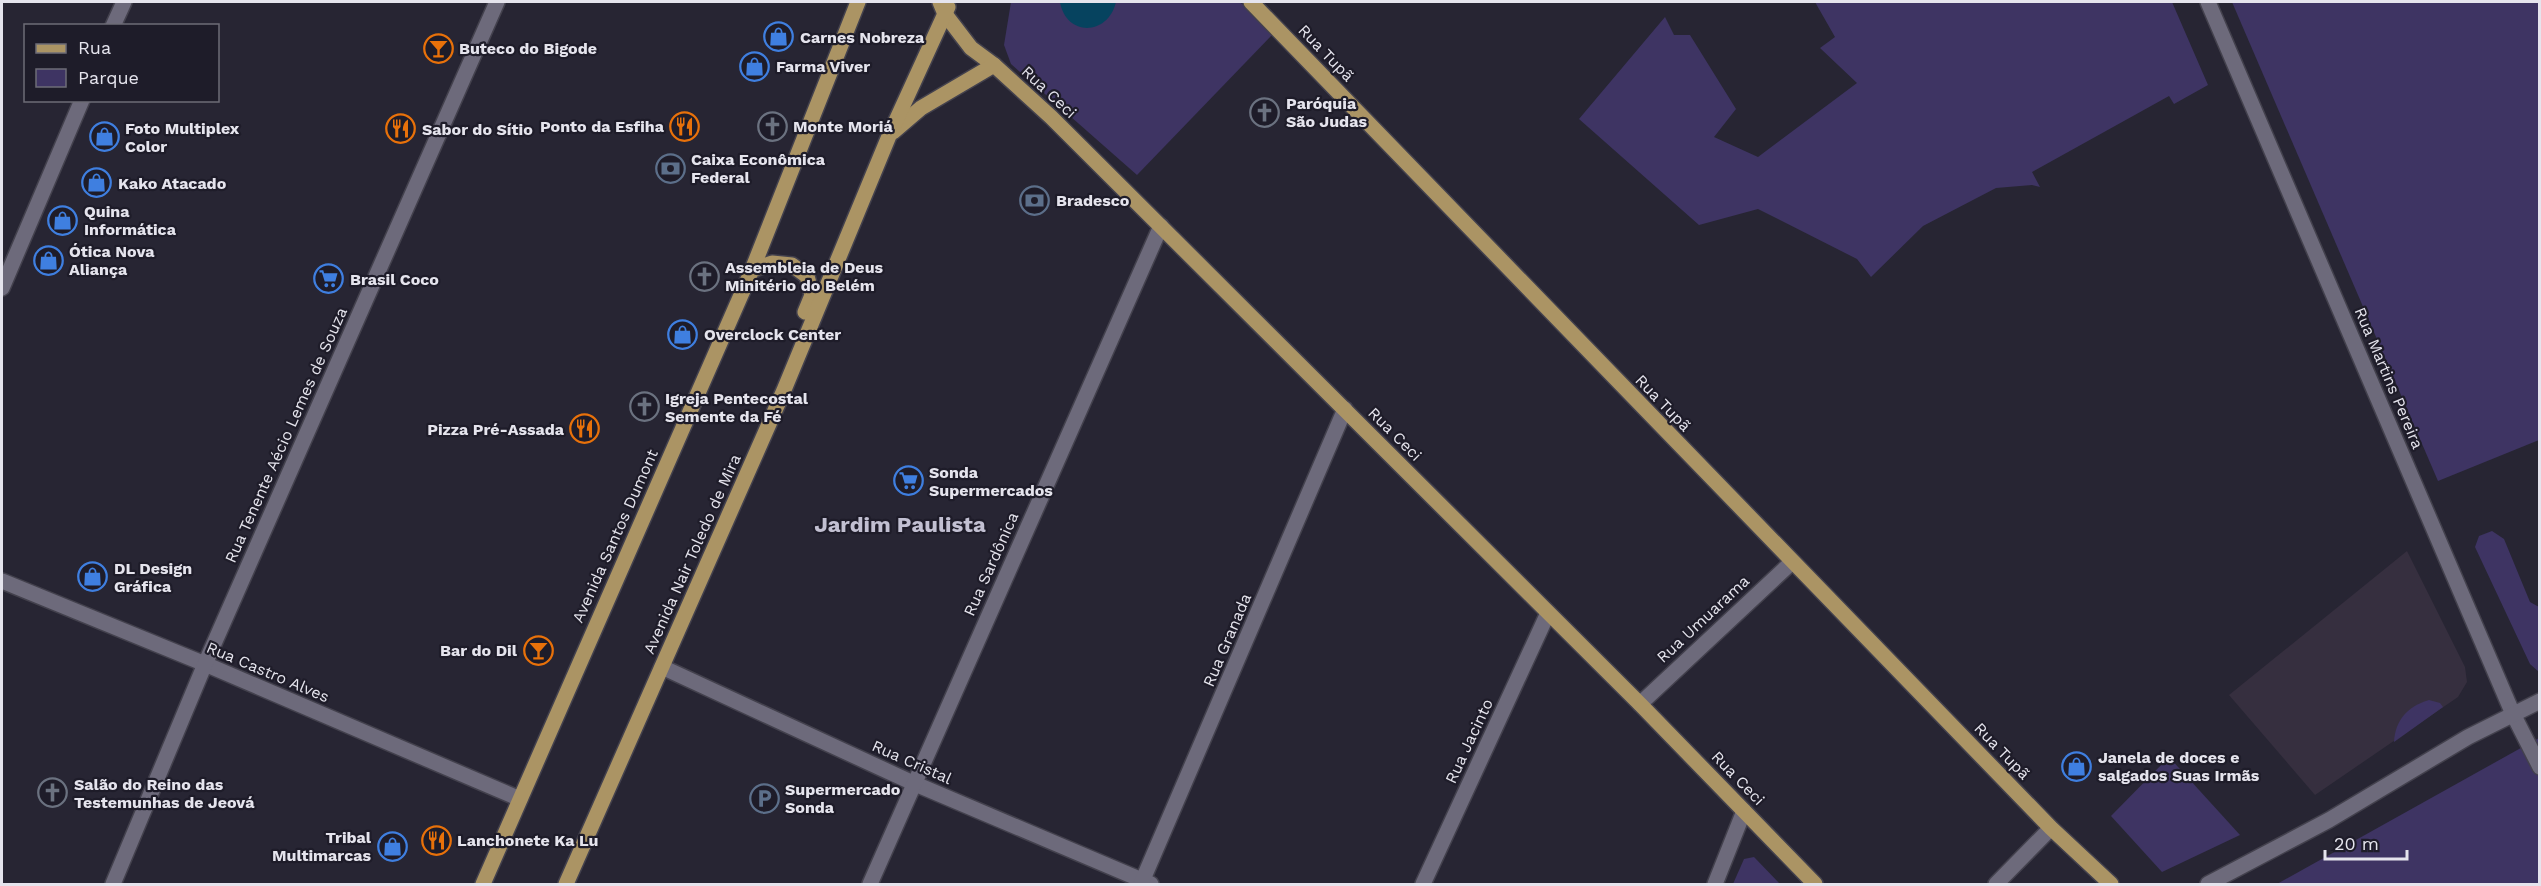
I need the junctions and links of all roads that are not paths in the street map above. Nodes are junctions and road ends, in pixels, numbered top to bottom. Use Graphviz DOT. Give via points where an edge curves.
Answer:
graph roads {
  1 [pos="124,2"];
  2 [pos="497,2"];
  3 [pos="858,2"];
  4 [pos="1251,2"];
  5 [pos="2208,2"];
  6 [pos="945,6"];
  7 [pos="115,24"];
  8 [pos="994,64"];
  9 [pos="81,102"];
  10 [pos="889,136"];
  11 [pos="1161,226"];
  12 [pos="752,270"];
  13 [pos="2,288"];
  14 [pos="783,390"];
  15 [pos="1345,409"];
  16 [pos="1791,561"];
  17 [pos="2,581"];
  18 [pos="1548,613"];
  19 [pos="205,664"];
  20 [pos="662,667"];
  21 [pos="2540,701"];
  22 [pos="1640,704"];
  23 [pos="2513,714"];
  24 [pos="2540,767"];
  25 [pos="913,783"];
  26 [pos="520,799"];
  27 [pos="1744,811"];
  28 [pos="2051,828"];
  29 [pos="1145,883"];
  30 [pos="113,885"];
  31 [pos="483,885"];
  32 [pos="566,885"];
  33 [pos="870,885"];
  34 [pos="1423,885"];
  35 [pos="1715,885"];
  36 [pos="1815,885"];
  37 [pos="1996,885"];
  38 [pos="2111,885"];
  39 [pos="2208,885"];
  1 -- 7 [label="street"];
  2 -- 19 [label="street, Rua Tenente Aécio Lemes de Souza"];
  3 -- 12 [label="main road, Avenida Santos Dumont"];
  4 -- 16 [label="main road, Rua Tupã"];
  5 -- 23 [label="street, Rua Martins Pereira"];
  6 -- 8 [label="main road, Rua Ceci" via="971,48"];
  6 -- 10 [label="main road"];
  8 -- 10 [label="main road" via="921,108"];
  8 -- 11 [label="main road, Rua Ceci"];
  9 -- 13 [label="street"];
  10 -- 14 [label="main road, Avenida Nair Toledo de Mira"];
  11 -- 15 [label="main road, Rua Ceci"];
  11 -- 25 [label="street, Rua Sardônica"];
  12 -- 14 [label="main road" via="772,263 792,265 807,276 810,285 812,295 792,348"];
  12 -- 26 [label="main road, Avenida Santos Dumont"];
  14 -- 20 [label="main road, Avenida Nair Toledo de Mira"];
  15 -- 18 [label="main road, Rua Ceci"];
  15 -- 29 [label="street, Rua Granada"];
  16 -- 22 [label="street, Rua Umuarama"];
  16 -- 28 [label="main road, Rua Tupã"];
  17 -- 19 [label="street, Rua Castro Alves"];
  18 -- 22 [label="main road, Rua Ceci"];
  18 -- 34 [label="street, Rua Jacinto"];
  19 -- 26 [label="street, Rua Castro Alves"];
  19 -- 30 [label="street, Rua Tenente Aécio Lemes de Souza"];
  20 -- 25 [label="street, Rua Cristal"];
  20 -- 32 [label="main road, Avenida Nair Toledo de Mira"];
  21 -- 23 [label="street"];
  22 -- 27 [label="main road, Rua Ceci"];
  23 -- 24 [label="street, Rua Martins Pereira"];
  23 -- 39 [label="street"];
  25 -- 29 [label="street, Rua Cristal"];
  25 -- 33 [label="street, Rua Sardônica"];
  26 -- 31 [label="main road, Avenida Santos Dumont"];
  27 -- 35 [label="street"];
  27 -- 36 [label="main road, Rua Ceci"];
  28 -- 37 [label="street"];
  28 -- 38 [label="main road, Rua Tupã"];
}
